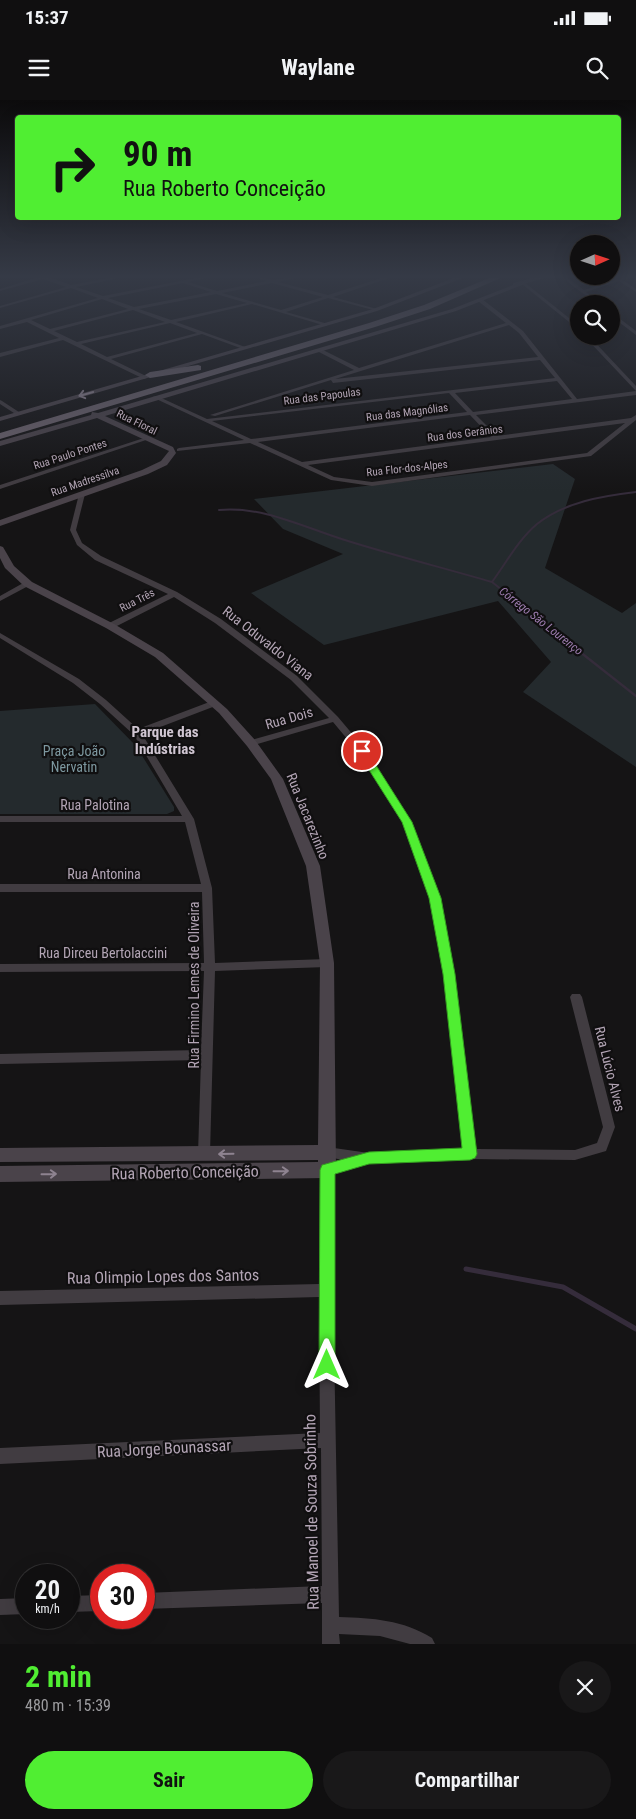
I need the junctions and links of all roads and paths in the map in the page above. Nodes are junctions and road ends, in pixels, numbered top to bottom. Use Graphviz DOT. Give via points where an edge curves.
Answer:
graph roads {
  1 [pos="26,348"];
  2 [pos="84,348"];
  3 [pos="146,348"];
  4 [pos="245,348"];
  5 [pos="288,348"];
  6 [pos="289,348"];
  7 [pos="326,348"];
  8 [pos="427,348"];
  9 [pos="535,348"];
  10 [pos="597,348"];
  11 [pos="319,350"];
  12 [pos="276,352"];
  13 [pos="0,355"];
  14 [pos="543,358"];
  15 [pos="106,359"];
  16 [pos="360,368"];
  17 [pos="147,376"];
  18 [pos="364,378"];
  19 [pos="559,380"];
  20 [pos="309,384"];
  21 [pos="181,390"];
  22 [pos="450,391"];
  23 [pos="636,391"];
  24 [pos="155,397"];
  25 [pos="575,400"];
  26 [pos="0,402"];
  27 [pos="240,406"];
  28 [pos="20,414"];
  29 [pos="95,414"];
  30 [pos="472,414"];
  31 [pos="249,415"];
  32 [pos="0,419"];
  33 [pos="205,419"];
  34 [pos="634,419"];
  35 [pos="0,431"];
  36 [pos="0,436"];
  37 [pos="146,439"];
  38 [pos="496,439"];
  39 [pos="251,441"];
  40 [pos="0,444"];
  41 [pos="174,451"];
  42 [pos="300,464"];
  43 [pos="0,487"];
  44 [pos="82,494"];
  45 [pos="0,523"];
  46 [pos="0,549"];
  47 [pos="28,584"];
  48 [pos="174,594"];
  49 [pos="0,599"];
  50 [pos="110,626"];
  51 [pos="0,635"];
  52 [pos="215,703"];
  53 [pos="335,719"];
  54 [pos="137,733"];
  55 [pos="251,743"];
  56 [pos="0,819"];
  57 [pos="189,819"];
  58 [pos="0,888"];
  59 [pos="207,888"];
  60 [pos="327,963"];
  61 [pos="0,968"];
  62 [pos="210,968"];
  63 [pos="576,997"];
  64 [pos="207,1055"];
  65 [pos="0,1059"];
  66 [pos="602,1147"];
  67 [pos="204,1154"];
  68 [pos="470,1154"];
  69 [pos="0,1155"];
  70 [pos="327,1161"];
  71 [pos="0,1174"];
  72 [pos="326,1290"];
  73 [pos="0,1298"];
  74 [pos="328,1440"];
  75 [pos="0,1456"];
  76 [pos="330,1594"];
  77 [pos="155,1601"];
  78 [pos="15,1606"];
  79 [pos="0,1607"];
  80 [pos="330,1625"];
  81 [pos="331,1644"];
  82 [pos="426,1644"];
  1 -- 13 [label="street"];
  2 -- 15 [label="street"];
  3 -- 15 [label="street"];
  4 -- 17 [label="street"];
  5 -- 12 [label="highway"];
  6 -- 12 [label="highway"];
  7 -- 11 [label="street"];
  8 -- 16 [label="street"];
  9 -- 14 [label="street"];
  10 -- 23 [label="street"];
  11 -- 16 [label="street"];
  11 -- 21 [label="street"];
  12 -- 17 [label="highway"];
  12 -- 21 [label="highway"];
  12 -- 35 [label="highway"];
  12 -- 36 [label="highway"];
  14 -- 18 [label="street"];
  14 -- 19 [label="street"];
  15 -- 17 [label="street"];
  16 -- 18 [label="street"];
  16 -- 20 [label="street"];
  17 -- 28 [label="street, one-way"];
  18 -- 20 [label="street"];
  19 -- 22 [label="street, Rua das Papoulas"];
  19 -- 25 [label="street"];
  20 -- 27 [label="street"];
  21 -- 24 [label="street"];
  22 -- 30 [label="street"];
  22 -- 31 [label="street, Rua das Papoulas"];
  23 -- 25 [label="street, Rua das Magnólias"];
  24 -- 29 [label="street"];
  24 -- 33 [label="street, Rua Flor-dos-Alpes"];
  25 -- 30 [label="street, Rua das Magnólias"];
  26 -- 28 [label="street"];
  27 -- 31 [label="street"];
  27 -- 33 [label="street"];
  28 -- 32 [label="street"];
  29 -- 37 [label="street, Rua Floral"];
  29 -- 40 [label="street"];
  30 -- 38 [label="street"];
  30 -- 39 [label="street, Rua das Magnólias"];
  31 -- 33 [label="street, Rua das Papoulas"];
  33 -- 39 [label="street, Rua Flor-dos-Alpes"];
  34 -- 38 [label="street, Rua dos Gerânios"];
  34 -- 42 [label="street, Rua Flor-dos-Alpes" via="588,455 372,484 333,479"];
  37 -- 41 [label="street, Rua Floral"];
  37 -- 43 [label="street, Rua Paulo Pontes"];
  38 -- 42 [label="street, Rua dos Gerânios"];
  39 -- 41 [label="street, Rua das Magnólias"];
  39 -- 42 [label="street, Rua Flor-dos-Alpes"];
  41 -- 44 [label="street, Rua Madressilva" via="164,463 146,472"];
  44 -- 45 [label="street, Rua Madressilva"];
  44 -- 48 [label="street, Rua Oduvaldo Viana" via="74,530 79,544 98,558"];
  46 -- 47 [label="street, Rua Jacarezinho" via="10,568"];
  47 -- 49 [label="street"];
  47 -- 50 [label="street, Rua Jacarezinho"];
  48 -- 50 [label="street, Rua Três"];
  48 -- 53 [label="street, Rua Oduvaldo Viana" via="218,621 294,678"];
  50 -- 52 [label="street, Rua Jacarezinho" via="159,655"];
  51 -- 54 [label="street, Rua Firmino Lemes de Oliveira" via="76,681"];
  52 -- 54 [label="street"];
  52 -- 55 [label="street, Rua Jacarezinho"];
  53 -- 55 [label="street, Rua Dois"];
  53 -- 68 [label="street, Rua Oduvaldo Viana" via="362,751 407,822 435,898 449,974"];
  54 -- 57 [label="street, Rua Firmino Lemes de Oliveira"];
  55 -- 60 [label="street, Rua Jacarezinho" via="277,779 312,866"];
  56 -- 57 [label="street, Rua Palotina"];
  57 -- 59 [label="street, Rua Firmino Lemes de Oliveira"];
  58 -- 59 [label="street, Rua Antonina"];
  59 -- 62 [label="street, Rua Firmino Lemes de Oliveira"];
  60 -- 62 [label="street, Rua Dirceu Bertolaccini"];
  60 -- 70 [label="street, Rua Jacarezinho"];
  61 -- 62 [label="street, Rua Dirceu Bertolaccini"];
  62 -- 64 [label="street, Rua Firmino Lemes de Oliveira"];
  63 -- 66 [label="street, Rua Lúcio Alves" via="609,1127"];
  64 -- 65 [label="street"];
  64 -- 67 [label="street, Rua Firmino Lemes de Oliveira"];
  66 -- 68 [label="street, Rua Roberto Conceição" via="575,1155"];
  67 -- 69 [label="street, Rua Roberto Conceição"];
  70 -- 67 [label="street, Rua Roberto Conceição, one-way"];
  68 -- 70 [label="street, Rua Roberto Conceição"];
  71 -- 70 [label="street, Rua Roberto Conceição, one-way"];
  70 -- 72 [label="street, Rua Manoel de Souza Sobrinho"];
  72 -- 73 [label="street, Rua Olimpio Lopes dos Santos"];
  72 -- 74 [label="street, Rua Manoel de Souza Sobrinho"];
  74 -- 75 [label="street, Rua Jorge Bounassar"];
  74 -- 76 [label="street, Rua Manoel de Souza Sobrinho"];
  76 -- 77 [label="street"];
  76 -- 80 [label="street, Rua Manoel de Souza Sobrinho"];
  78 -- 79 [label="street"];
  80 -- 81 [label="street, Rua Manoel de Souza Sobrinho"];
  80 -- 82 [label="street" via="393,1630 414,1636"];
}
